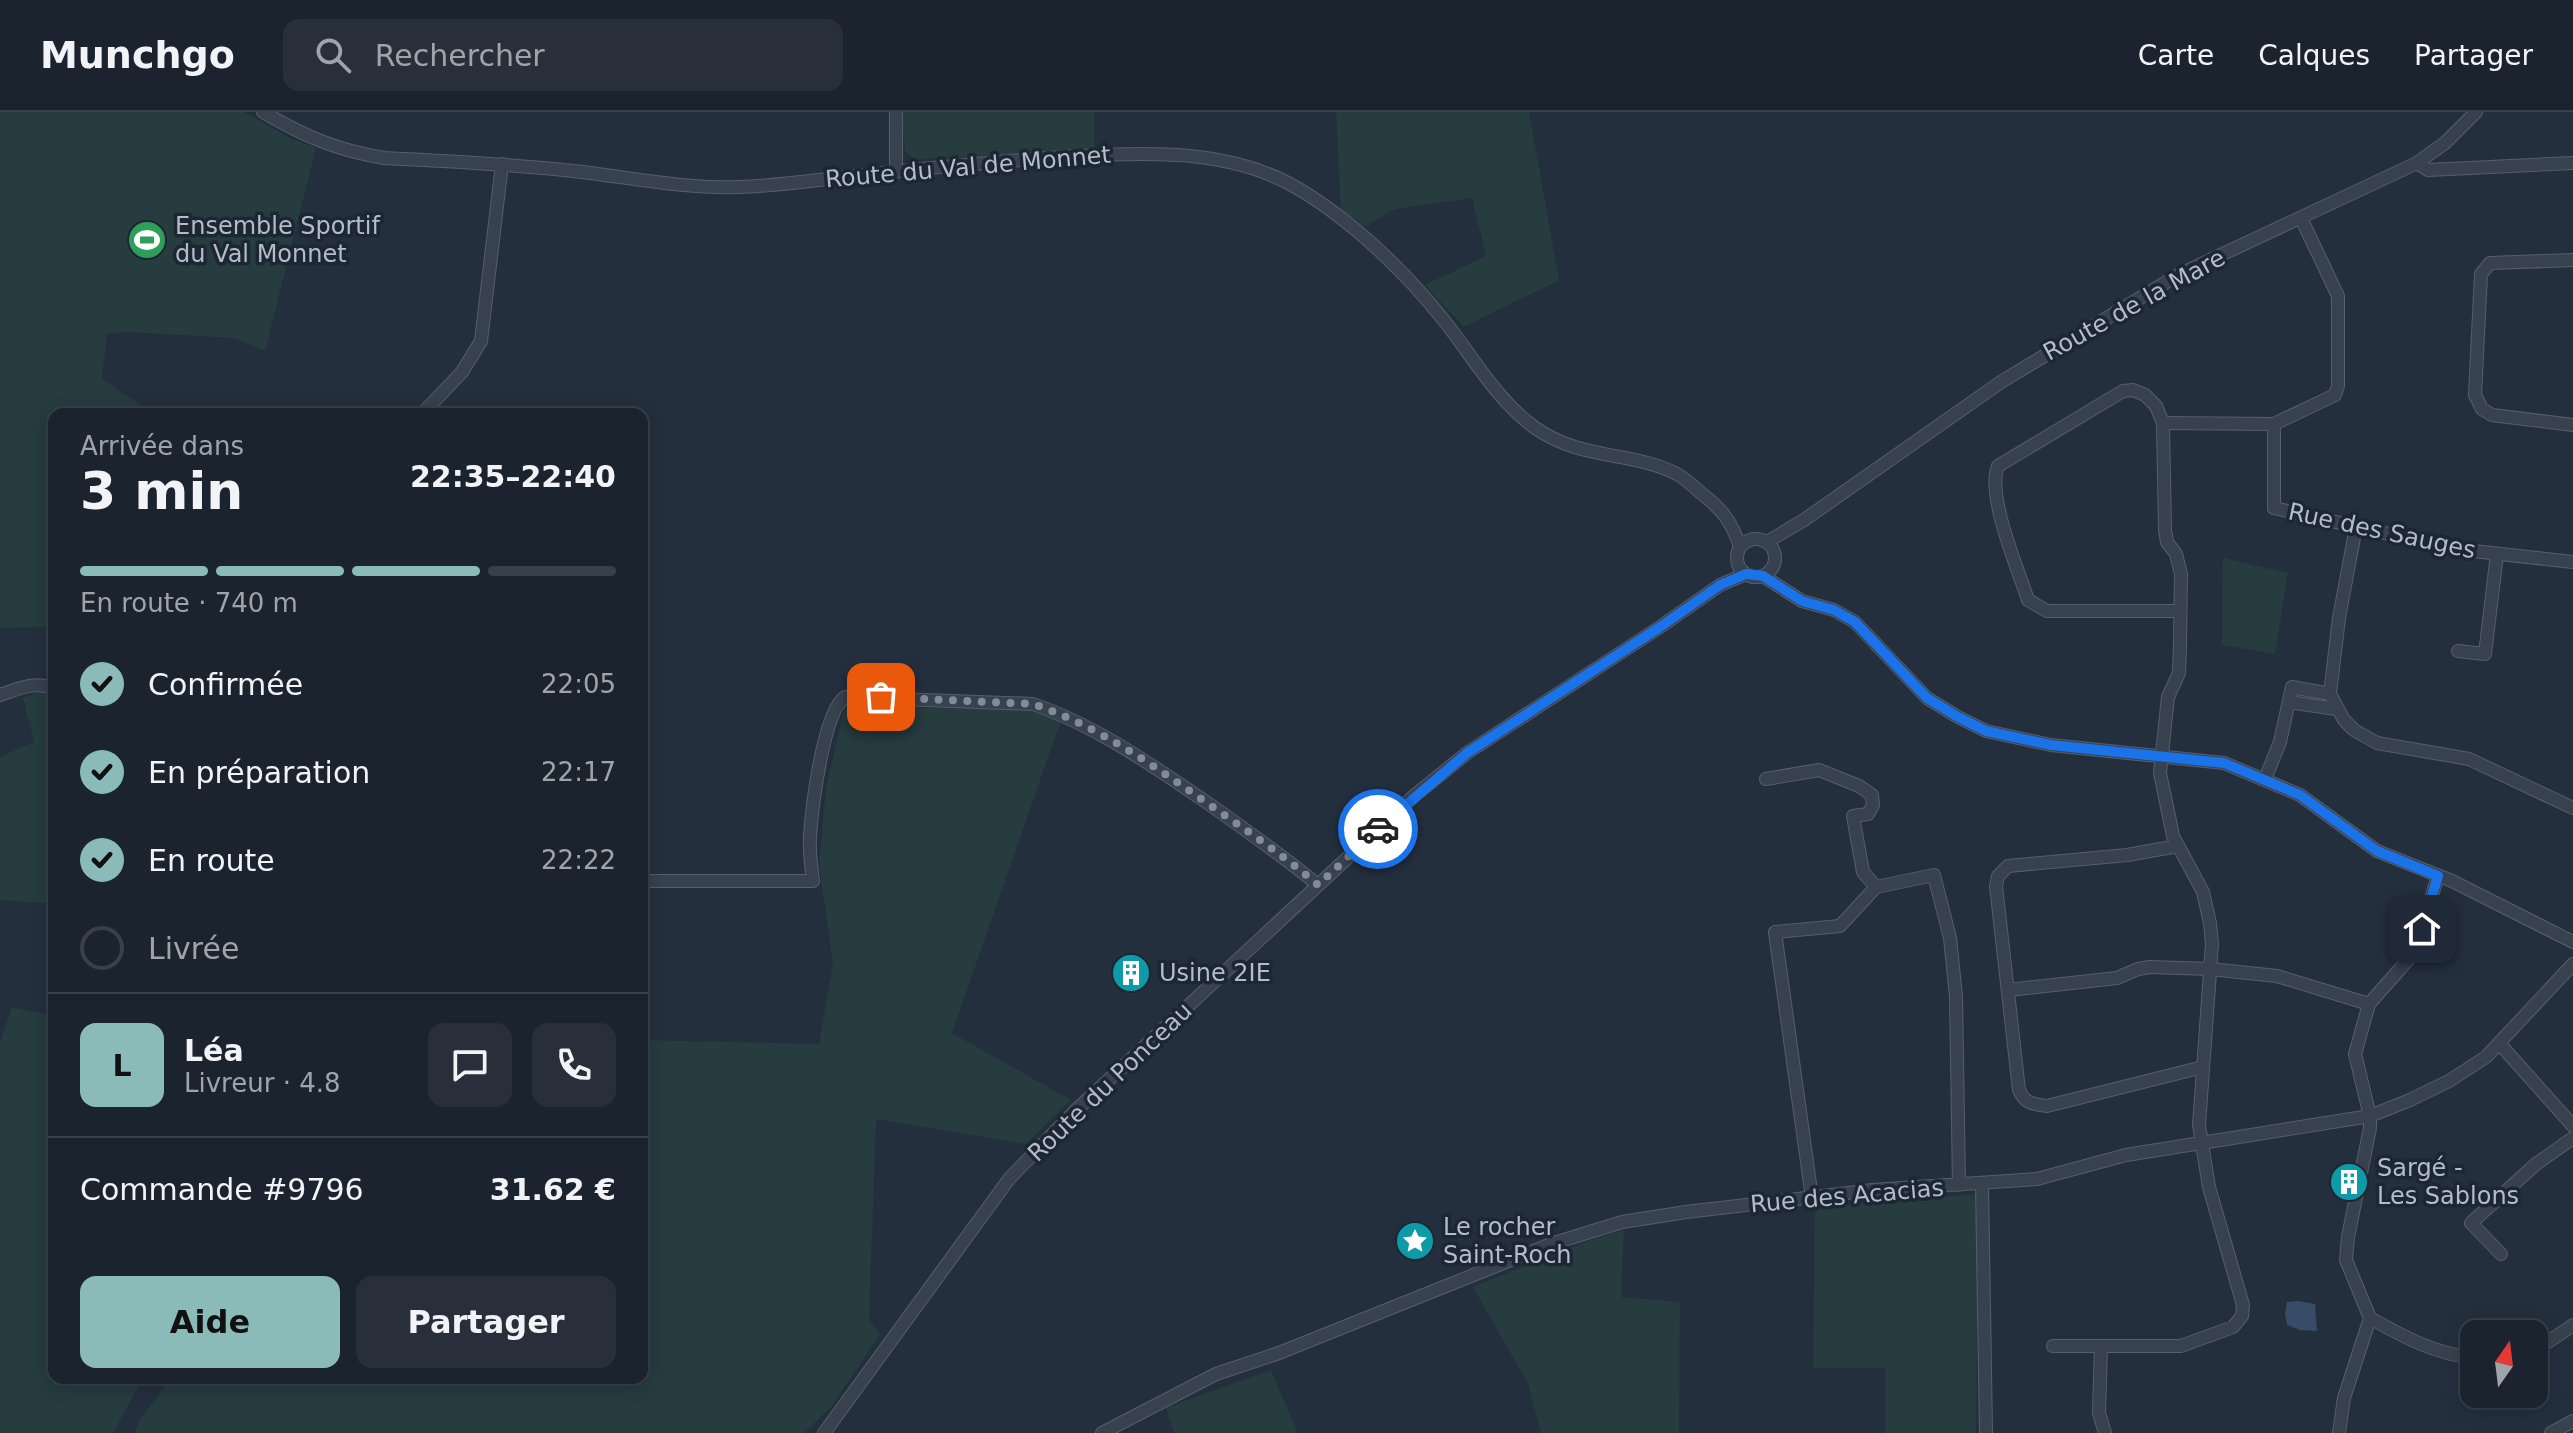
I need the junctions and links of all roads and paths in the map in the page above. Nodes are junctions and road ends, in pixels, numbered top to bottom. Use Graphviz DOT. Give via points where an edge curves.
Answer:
graph roads {
  1 [pos="263,112"];
  2 [pos="896,112"];
  3 [pos="2476,112"];
  4 [pos="2417,163"];
  5 [pos="2573,163"];
  6 [pos="502,164"];
  7 [pos="896,171"];
  8 [pos="2301,218"];
  9 [pos="2573,260"];
  10 [pos="428,408"];
  11 [pos="2163,423"];
  12 [pos="2274,424"];
  13 [pos="2573,425"];
  14 [pos="1731,523"];
  15 [pos="2356,527"];
  16 [pos="1753,539"];
  17 [pos="1740,547"];
  18 [pos="1772,552"];
  19 [pos="2497,554"];
  20 [pos="1737,562"];
  21 [pos="2573,562"];
  22 [pos="1746,574"];
  23 [pos="1763,576"];
  24 [pos="1720,585"];
  25 [pos="1792,595"];
  26 [pos="2180,611"];
  27 [pos="2458,651"];
  28 [pos="48,686"];
  29 [pos="2330,694"];
  30 [pos="0,695"];
  31 [pos="2289,702"];
  32 [pos="2336,709"];
  33 [pos="2161,758"];
  34 [pos="1766,779"];
  35 [pos="2265,779"];
  36 [pos="2573,808"];
  37 [pos="2178,846"];
  38 [pos="2438,876"];
  39 [pos="648,881"];
  40 [pos="1318,885"];
  41 [pos="1876,887"];
  42 [pos="2573,942"];
  43 [pos="2573,964"];
  44 [pos="2210,969"];
  45 [pos="2008,990"];
  46 [pos="2369,1004"];
  47 [pos="2499,1043"];
  48 [pos="2203,1067"];
  49 [pos="2370,1116"];
  50 [pos="2573,1126"];
  51 [pos="2573,1138"];
  52 [pos="2201,1142"];
  53 [pos="1982,1184"];
  54 [pos="1959,1185"];
  55 [pos="1812,1198"];
  56 [pos="2501,1254"];
  57 [pos="2370,1318"];
  58 [pos="2573,1325"];
  59 [pos="2548,1342"];
  60 [pos="2053,1346"];
  61 [pos="2101,1346"];
  62 [pos="2460,1356"];
  63 [pos="2573,1421"];
  64 [pos="824,1433"];
  65 [pos="1102,1433"];
  66 [pos="1986,1433"];
  67 [pos="2105,1433"];
  68 [pos="2339,1433"];
  69 [pos="2551,1433"];
  1 -- 6 [label="street, Route du Val de Monnet" via="306,137 353,153"];
  2 -- 7 [label="street"];
  3 -- 4 [label="street, Route de la Mare"];
  4 -- 5 [label="street" via="2428,170"];
  4 -- 8 [label="street, Route de la Mare"];
  6 -- 7 [label="street, Route du Val de Monnet" via="682,186 740,187"];
  6 -- 10 [label="street" via="481,341 462,372"];
  7 -- 14 [label="street, Route du Val de Monnet" via="1160,154 1235,163 1262,172 1325,206 1395,266 1437,311 1510,408 1538,430 1593,454 1678,475"];
  8 -- 12 [label="street" via="2338,296 2338,386 2335,395"];
  8 -- 18 [label="street, Route de la Mare" via="2178,275 2061,344 1804,520"];
  9 -- 13 [label="street" via="2490,263 2481,274 2475,389 2476,401 2487,413"];
  11 -- 12 [label="street"];
  11 -- 26 [label="street" via="2165,530 2181,574"];
  11 -- 26 [label="street" via="2145,395 2123,391 2003,461 1994,482 2034,606 2047,611"];
  12 -- 15 [label="street, Rue des Sauges" via="2274,508"];
  14 -- 16 [label="street, Route du Val de Monnet"];
  14 -- 17 [label="street, Route du Val de Monnet"];
  15 -- 19 [label="street, Rue des Sauges"];
  15 -- 29 [label="street"];
  16 -- 17 [label="street"];
  16 -- 18 [label="street"];
  17 -- 20 [label="street"];
  18 -- 23 [label="street"];
  18 -- 25 [label="street"];
  19 -- 21 [label="street, Rue des Sauges"];
  19 -- 27 [label="street" via="2485,654"];
  20 -- 22 [label="street"];
  20 -- 24 [label="street, Route du Ponceau"];
  22 -- 23 [label="street"];
  22 -- 24 [label="street, Route du Ponceau"];
  23 -- 25 [label="street"];
  24 -- 40 [label="street, Route du Ponceau" via="1467,753"];
  25 -- 33 [label="street" via="1855,622 1927,698 1986,731"];
  26 -- 33 [label="street" via="2179,673 2168,697"];
  28 -- 30 [label="street"];
  29 -- 31 [label="street" via="2292,687"];
  29 -- 32 [label="street"];
  31 -- 32 [label="street"];
  31 -- 35 [label="street"];
  32 -- 36 [label="street" via="2354,730 2377,743 2469,759"];
  33 -- 35 [label="street" via="2224,763"];
  33 -- 37 [label="street" via="2164,799"];
  34 -- 41 [label="street" via="1819,770 1872,795 1868,814 1853,816 1863,872"];
  35 -- 38 [label="street" via="2310,801 2377,851"];
  37 -- 44 [label="street" via="2207,907"];
  37 -- 45 [label="street" via="2003,869 1996,886"];
  38 -- 42 [label="street"];
  38 -- 46 [label="street" via="2414,953"];
  39 -- 40 [label="street" via="813,881 810,838 822,753 838,702 852,697 1033,704 1055,712 1150,763"];
  40 -- 64 [label="street, Route du Ponceau" via="1009,1179"];
  41 -- 54 [label="street" via="1934,875 1950,938 1956,996"];
  41 -- 55 [label="street" via="1840,926 1775,932"];
  43 -- 47 [label="street, Rue des Acacias"];
  44 -- 45 [label="street" via="2150,967 2117,978"];
  44 -- 46 [label="street" via="2277,976"];
  44 -- 48 [label="street"];
  45 -- 48 [label="street" via="2019,1090 2031,1104 2047,1106"];
  46 -- 49 [label="street" via="2355,1054"];
  47 -- 49 [label="street, Rue des Acacias" via="2449,1081"];
  47 -- 50 [label="street"];
  48 -- 52 [label="street"];
  49 -- 52 [label="street, Rue des Acacias"];
  49 -- 57 [label="street" via="2346,1260"];
  51 -- 56 [label="street" via="2471,1223"];
  52 -- 53 [label="street, Rue des Acacias" via="2037,1179"];
  52 -- 61 [label="street" via="2242,1298 2242,1316 2233,1327 2181,1346"];
  53 -- 54 [label="street, Rue des Acacias"];
  53 -- 66 [label="street"];
  54 -- 55 [label="street, Rue des Acacias"];
  55 -- 65 [label="street, Rue des Acacias" via="1686,1212 1587,1231 1216,1374"];
  57 -- 62 [label="street" via="2416,1343"];
  57 -- 68 [label="street" via="2344,1398"];
  58 -- 59 [label="street"];
  60 -- 61 [label="street"];
  61 -- 67 [label="street" via="2099,1413"];
  63 -- 69 [label="street"];
}
